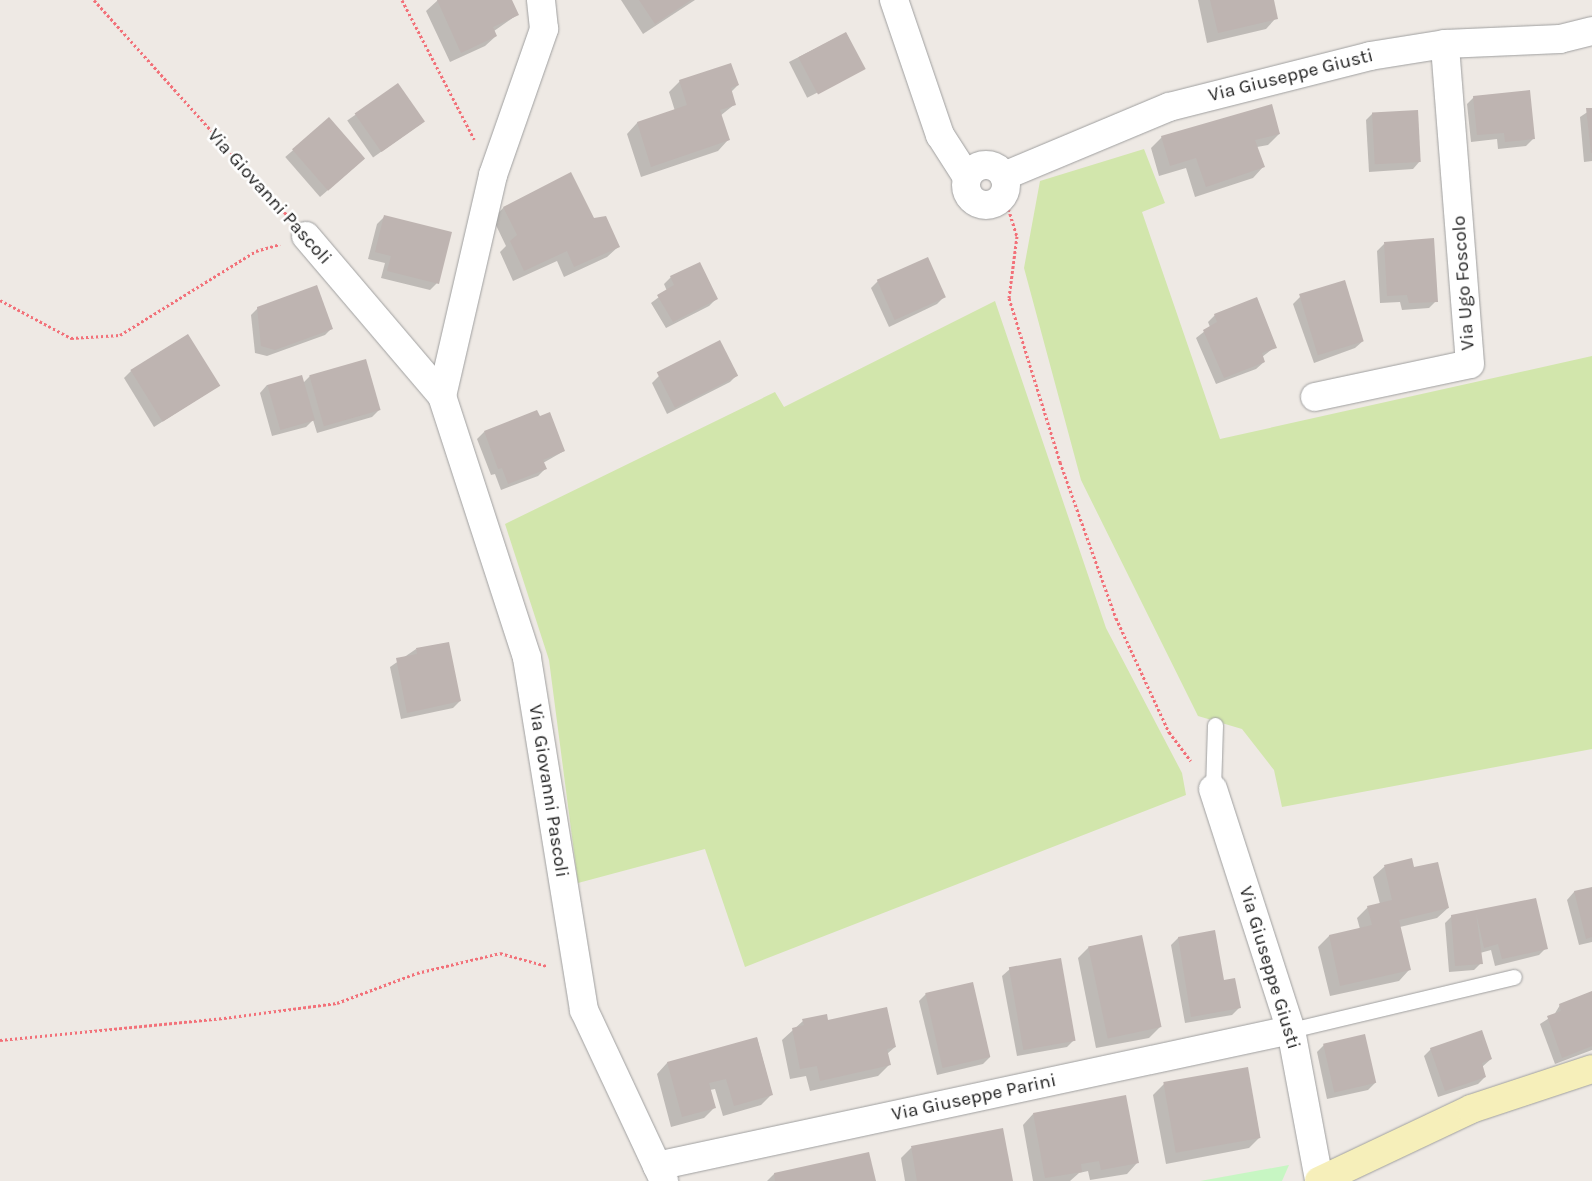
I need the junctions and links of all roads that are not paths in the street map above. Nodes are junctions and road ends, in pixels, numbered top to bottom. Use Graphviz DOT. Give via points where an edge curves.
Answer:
graph roads {
  1 [pos="541,0"];
  2 [pos="894,0"];
  3 [pos="1592,31"];
  4 [pos="1445,44"];
  5 [pos="306,236"];
  6 [pos="442,396"];
  7 [pos="1314,397"];
  8 [pos="1215,725"];
  9 [pos="1213,789"];
  10 [pos="1514,977"];
  11 [pos="1291,1030"];
  12 [pos="1592,1069"];
  13 [pos="661,1173"];
  14 [pos="1319,1180"];
  1 -- 6 [label="street" via="544,29 493,175"];
  2 -- 4 [label="street, Via Giuseppe Giusti" via="940,135 967,177 965,187 969,197 977,204 987,206 997,202 1004,185 1169,107 1370,56"];
  3 -- 4 [label="street, Via Giuseppe Giusti" via="1560,38"];
  4 -- 7 [label="street, Via Ugo Foscolo" via="1470,364"];
  5 -- 6 [label="street, Via Giovanni Pascoli"];
  6 -- 13 [label="street, Via Giovanni Pascoli" via="527,658 584,1010"];
  8 -- 9 [label="lane"];
  9 -- 11 [label="street, Via Giuseppe Giusti"];
  10 -- 11 [label="lane"];
  11 -- 13 [label="street, Via Giuseppe Parini"];
  11 -- 14 [label="street, Via Giuseppe Giusti"];
  12 -- 14 [label="street" via="1471,1109"];
}
